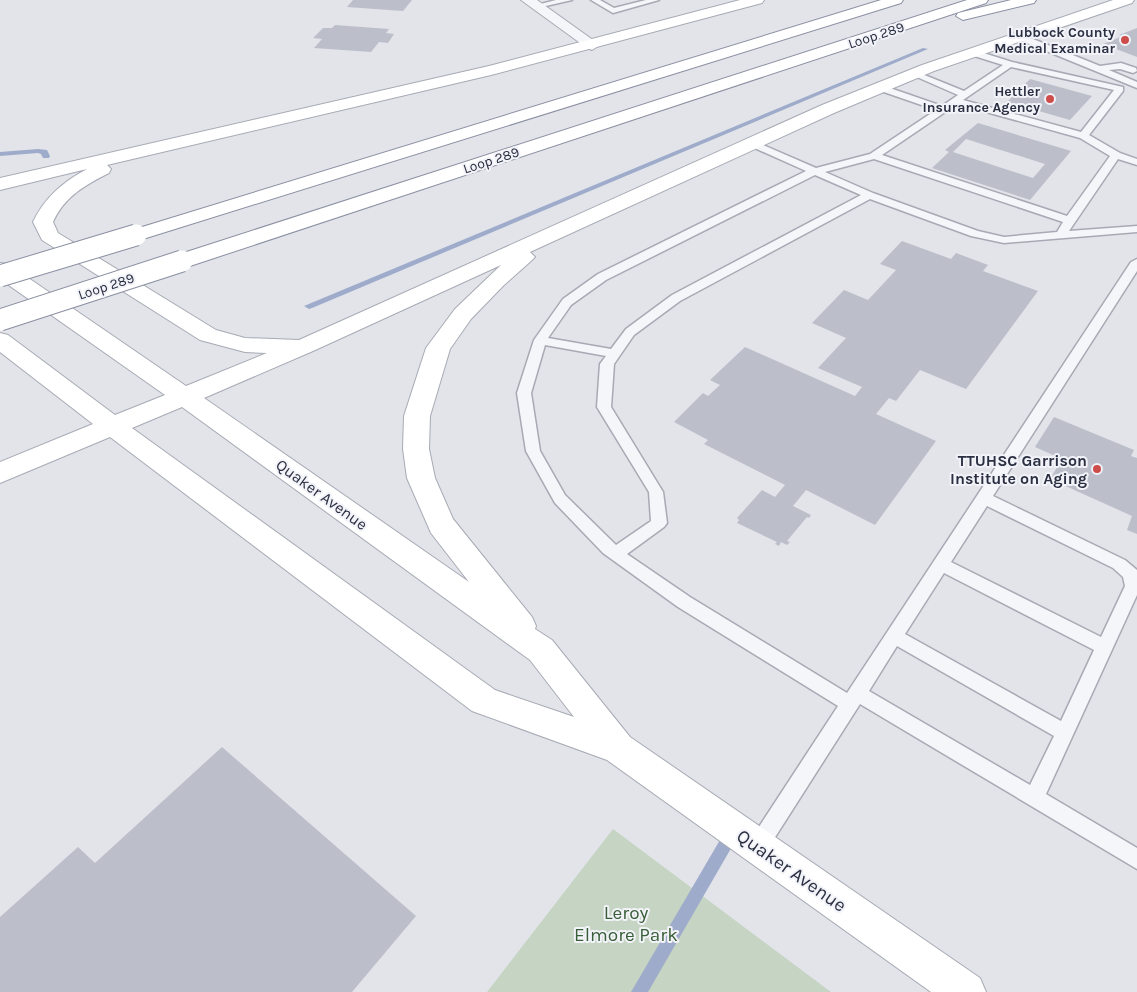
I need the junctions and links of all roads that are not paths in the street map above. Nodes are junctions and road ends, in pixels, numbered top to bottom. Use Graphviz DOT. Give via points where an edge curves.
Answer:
graph roads {
  1 [pos="568,0"];
  2 [pos="595,0"];
  3 [pos="655,0"];
  4 [pos="757,0"];
  5 [pos="855,0"];
  6 [pos="896,0"];
  7 [pos="981,0"];
  8 [pos="1029,0"];
  9 [pos="1126,0"];
  10 [pos="532,3"];
  11 [pos="1020,37"];
  12 [pos="866,38"];
  13 [pos="758,43"];
  14 [pos="592,45"];
  15 [pos="974,53"];
  16 [pos="1010,64"];
  17 [pos="1099,69"];
  18 [pos="1134,70"];
  19 [pos="914,74"];
  20 [pos="1137,85"];
  21 [pos="881,88"];
  22 [pos="964,95"];
  23 [pos="956,101"];
  24 [pos="943,109"];
  25 [pos="1083,136"];
  26 [pos="753,144"];
  27 [pos="134,151"];
  28 [pos="874,156"];
  29 [pos="1116,156"];
  30 [pos="1137,162"];
  31 [pos="815,171"];
  32 [pos="0,184"];
  33 [pos="869,195"];
  34 [pos="1069,220"];
  35 [pos="1137,229"];
  36 [pos="551,235"];
  37 [pos="1061,235"];
  38 [pos="1137,262"];
  39 [pos="0,269"];
  40 [pos="0,276"];
  41 [pos="0,320"];
  42 [pos="0,340"];
  43 [pos="540,340"];
  44 [pos="304,346"];
  45 [pos="615,354"];
  46 [pos="184,396"];
  47 [pos="112,426"];
  48 [pos="0,473"];
  49 [pos="984,498"];
  50 [pos="615,554"];
  51 [pos="941,564"];
  52 [pos="894,636"];
  53 [pos="1104,647"];
  54 [pos="540,650"];
  55 [pos="854,698"];
  56 [pos="1064,732"];
  57 [pos="618,748"];
  58 [pos="1034,798"];
  59 [pos="758,846"];
  60 [pos="1137,859"];
  61 [pos="966,992"];
  1 -- 10 [label="lane"];
  2 -- 3 [label="lane" via="613,11"];
  4 -- 14 [label="main road"];
  5 -- 13 [label="main road"];
  6 -- 13 [label="main road, Loop 289"];
  7 -- 12 [label="main road, Loop 289"];
  8 -- 12 [label="main road"];
  9 -- 11 [label="main road"];
  10 -- 14 [label="street"];
  11 -- 15 [label="main road"];
  11 -- 17 [label="lane"];
  12 -- 41 [label="main road, Loop 289, bridge"];
  13 -- 40 [label="main road, Loop 289, bridge"];
  14 -- 27 [label="main road"];
  15 -- 16 [label="lane"];
  15 -- 19 [label="main road"];
  16 -- 22 [label="lane"];
  16 -- 25 [label="lane" via="1120,88"];
  17 -- 18 [label="lane" via="1121,66"];
  17 -- 20 [label="lane"];
  19 -- 21 [label="main road"];
  19 -- 22 [label="lane"];
  21 -- 24 [label="lane"];
  21 -- 26 [label="main road"];
  22 -- 23 [label="lane"];
  23 -- 24 [label="lane"];
  23 -- 25 [label="lane"];
  24 -- 28 [label="lane"];
  25 -- 29 [label="lane"];
  26 -- 31 [label="lane"];
  26 -- 36 [label="main road"];
  27 -- 32 [label="main road"];
  27 -- 44 [label="main road" via="69,187 48,208 42,222 49,236 208,335 245,345"];
  28 -- 31 [label="lane"];
  28 -- 34 [label="lane"];
  29 -- 30 [label="lane"];
  29 -- 34 [label="lane"];
  31 -- 33 [label="lane"];
  31 -- 43 [label="lane" via="602,277 567,302"];
  33 -- 37 [label="lane" via="975,234 1004,240"];
  33 -- 45 [label="lane" via="676,298 630,332"];
  34 -- 37 [label="lane"];
  35 -- 37 [label="lane"];
  36 -- 44 [label="main road"];
  36 -- 54 [label="main road" via="496,280 463,314 438,348 417,416 416,449 422,478 442,525"];
  38 -- 49 [label="lane"];
  39 -- 46 [label="main road, Quaker Avenue"];
  42 -- 47 [label="main road, Quaker Avenue"];
  43 -- 45 [label="lane"];
  43 -- 50 [label="lane" via="524,393 533,451 560,499"];
  44 -- 46 [label="main road"];
  45 -- 50 [label="lane" via="607,364 604,407 656,492 659,523"];
  46 -- 47 [label="main road"];
  46 -- 54 [label="main road, Quaker Avenue"];
  47 -- 48 [label="main road"];
  47 -- 57 [label="main road, Quaker Avenue" via="484,701"];
  49 -- 51 [label="lane"];
  49 -- 53 [label="lane" via="1120,564 1131,574 1133,586"];
  50 -- 55 [label="lane" via="684,602"];
  51 -- 52 [label="lane"];
  51 -- 53 [label="lane"];
  52 -- 55 [label="lane"];
  52 -- 56 [label="lane"];
  53 -- 56 [label="lane"];
  54 -- 57 [label="main road, Quaker Avenue"];
  55 -- 58 [label="lane"];
  55 -- 59 [label="lane"];
  56 -- 58 [label="lane"];
  57 -- 59 [label="main road, Quaker Avenue"];
  58 -- 60 [label="lane"];
  59 -- 61 [label="main road, Quaker Avenue"];
}
